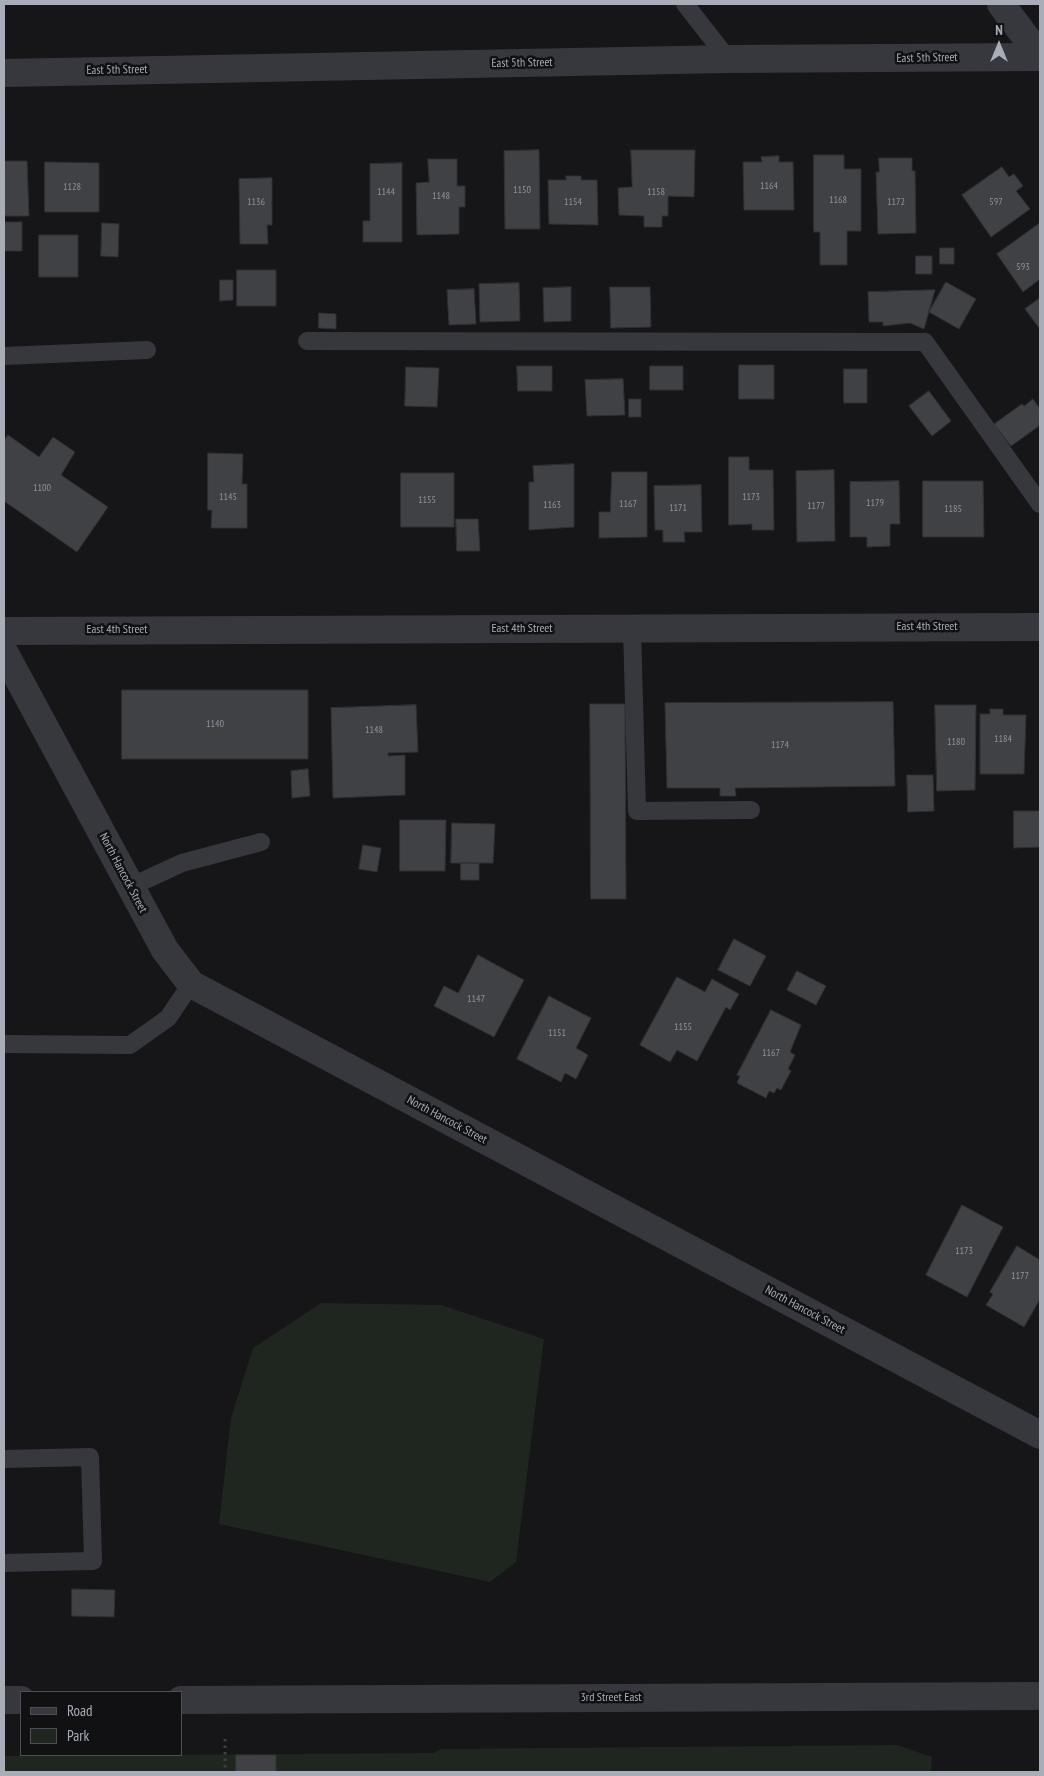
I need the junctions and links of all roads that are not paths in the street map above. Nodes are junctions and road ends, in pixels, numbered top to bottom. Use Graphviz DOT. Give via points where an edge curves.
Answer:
graph roads {
  1 [pos="686,4"];
  2 [pos="1001,4"];
  3 [pos="1040,56"];
  4 [pos="728,60"];
  5 [pos="4,72"];
  6 [pos="307,341"];
  7 [pos="147,350"];
  8 [pos="4,356"];
  9 [pos="1040,504"];
  10 [pos="1040,627"];
  11 [pos="632,628"];
  12 [pos="4,631"];
  13 [pos="4,652"];
  14 [pos="751,810"];
  15 [pos="261,842"];
  16 [pos="130,887"];
  17 [pos="191,984"];
  18 [pos="4,1044"];
  19 [pos="1040,1434"];
  20 [pos="4,1459"];
  21 [pos="4,1563"];
  22 [pos="1040,1696"];
  23 [pos="4,1700"];
  24 [pos="20,1700"];
  25 [pos="182,1700"];
  1 -- 4 [label="lane"];
  2 -- 3 [label="street"];
  3 -- 4 [label="street, East 5th Street"];
  4 -- 5 [label="street, East 5th Street"];
  6 -- 9 [label="lane" via="925,342"];
  7 -- 8 [label="lane"];
  10 -- 11 [label="street, East 4th Street"];
  11 -- 12 [label="street, East 4th Street"];
  11 -- 14 [label="lane" via="637,811"];
  13 -- 16 [label="street, North Hancock Street"];
  15 -- 16 [label="lane" via="182,863"];
  16 -- 17 [label="street, North Hancock Street" via="165,950"];
  17 -- 18 [label="lane" via="168,1018 130,1044"];
  17 -- 19 [label="street, North Hancock Street"];
  20 -- 21 [label="lane" via="90,1457 93,1561"];
  22 -- 25 [label="street, 3rd Street East"];
  23 -- 24 [label="street"];
}
